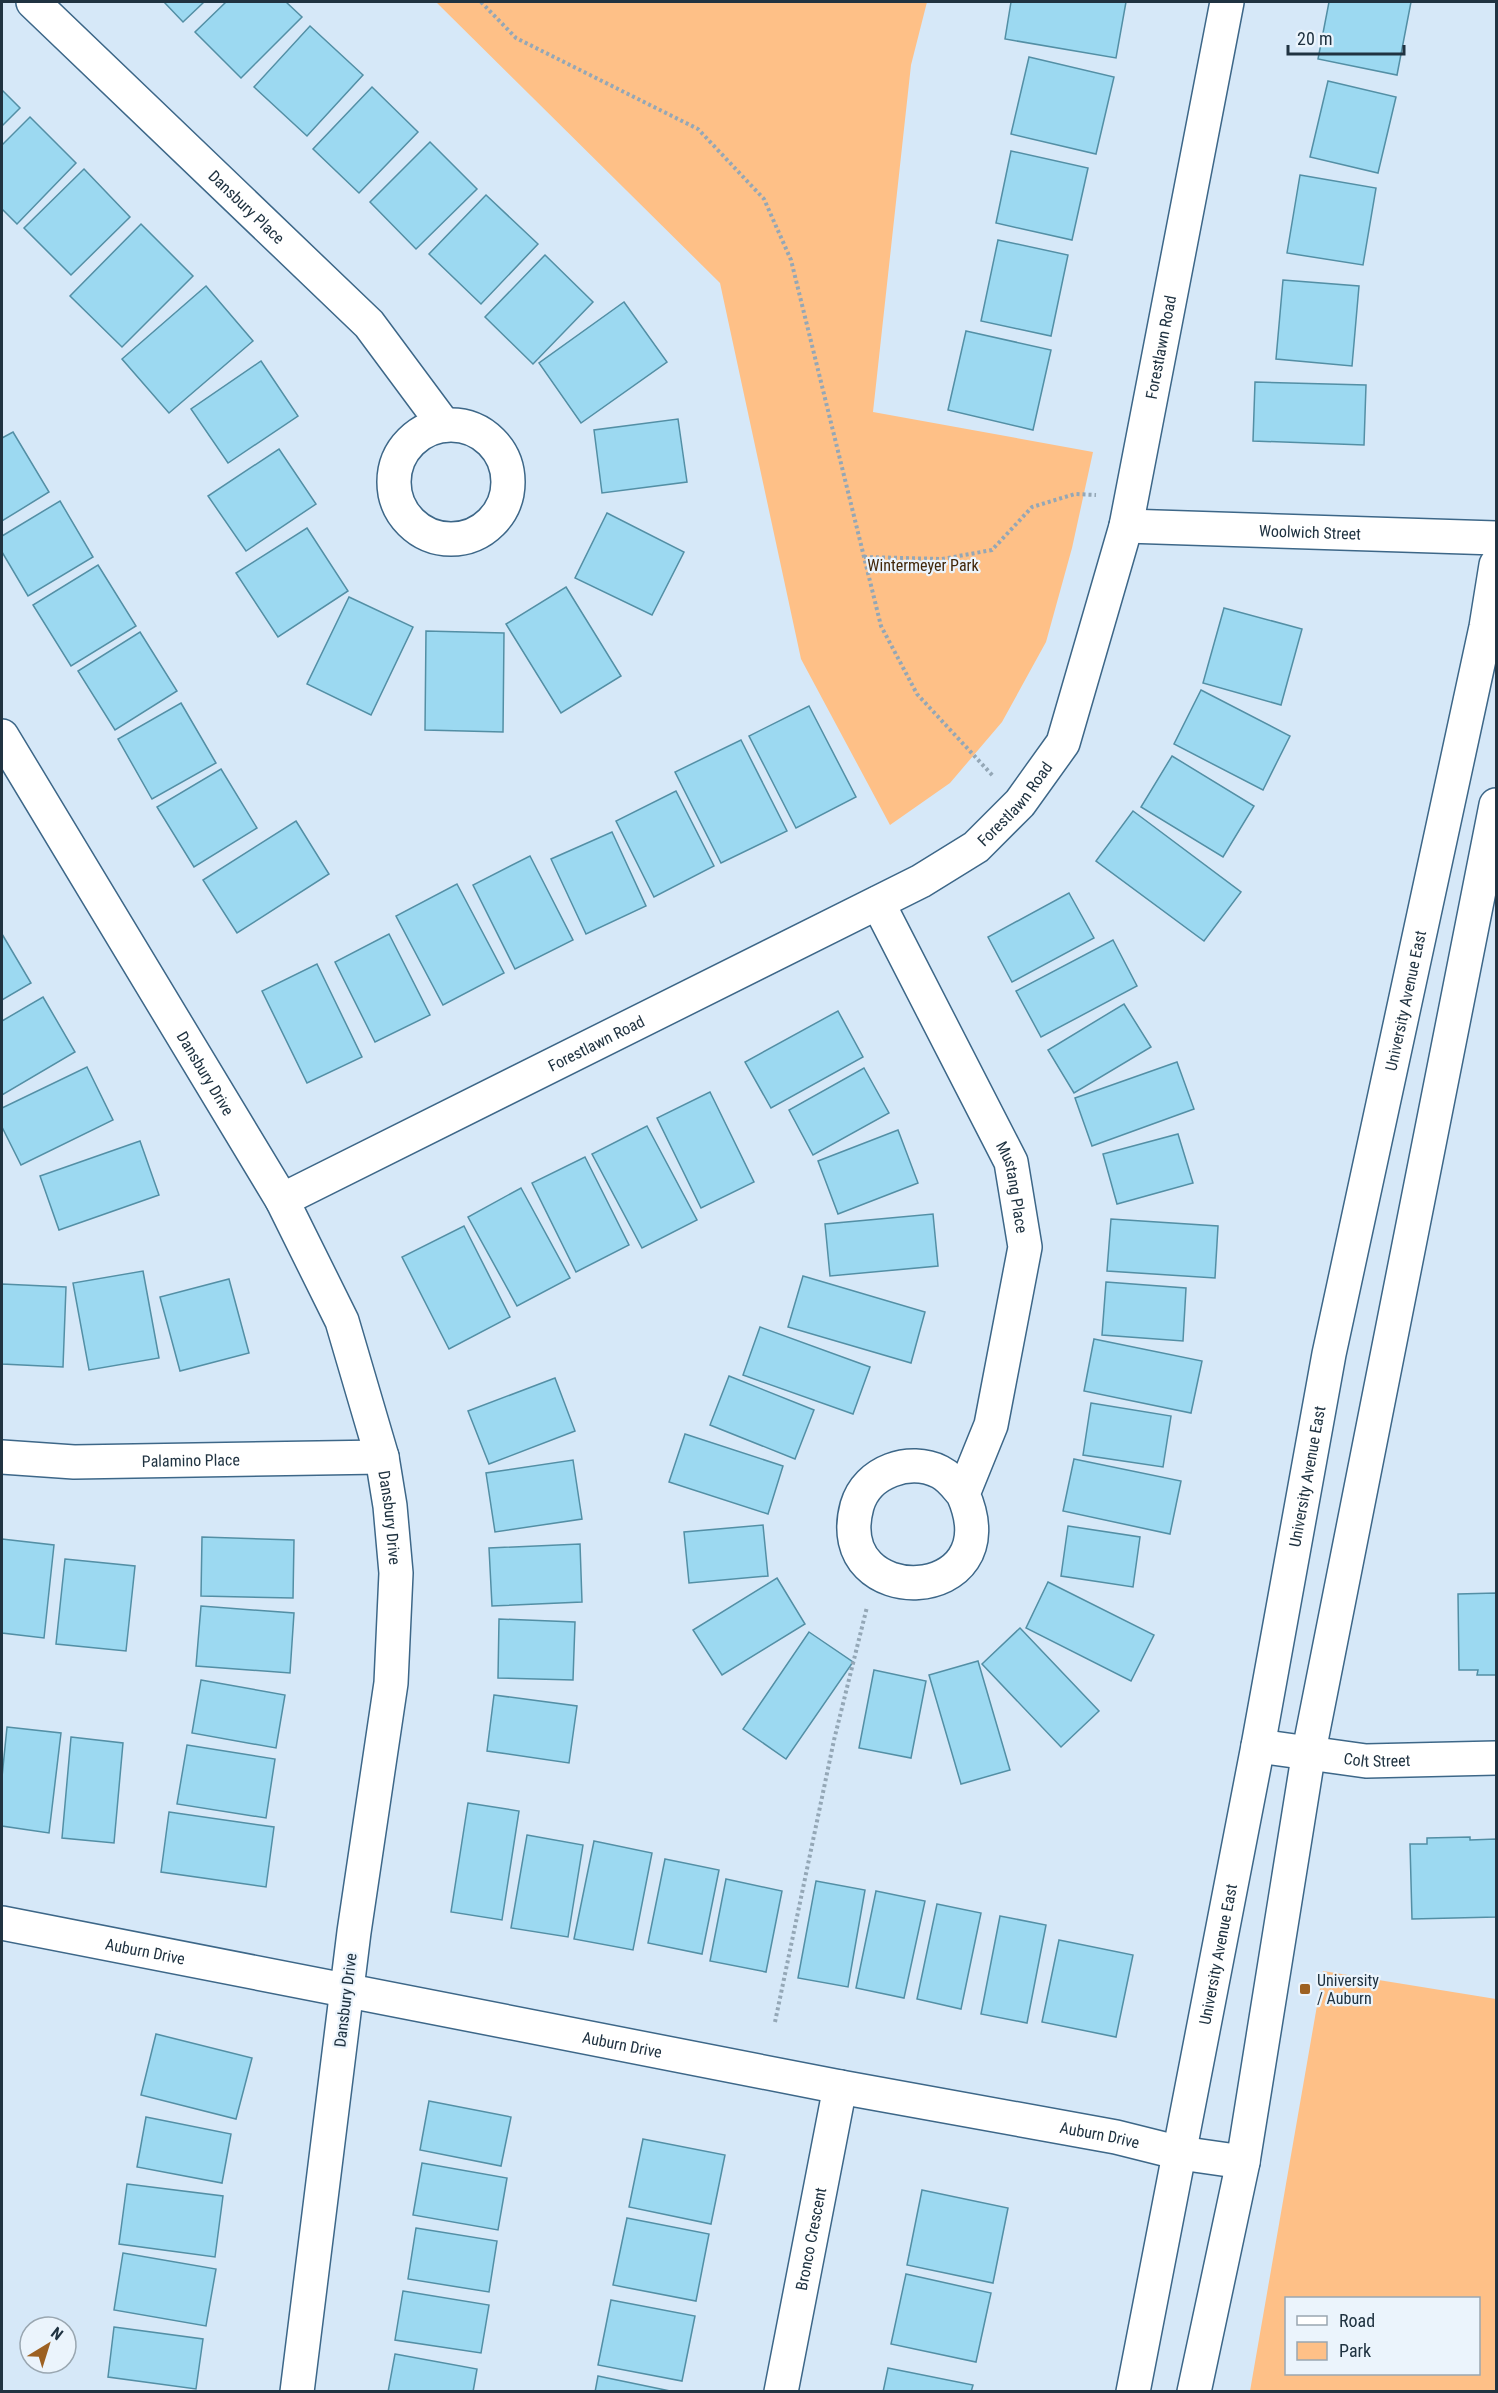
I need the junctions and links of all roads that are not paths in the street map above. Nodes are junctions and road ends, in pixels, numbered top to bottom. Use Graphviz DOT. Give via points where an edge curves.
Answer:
graph roads {
  1 [pos="33,2"];
  2 [pos="1227,2"];
  3 [pos="444,425"];
  4 [pos="1126,526"];
  5 [pos="1497,538"];
  6 [pos="1497,566"];
  7 [pos="2,736"];
  8 [pos="1497,805"];
  9 [pos="878,903"];
  10 [pos="282,1200"];
  11 [pos="2,1457"];
  12 [pos="382,1457"];
  13 [pos="963,1494"];
  14 [pos="1258,1746"];
  15 [pos="1309,1751"];
  16 [pos="1497,1758"];
  17 [pos="2,1923"];
  18 [pos="346,1991"];
  19 [pos="840,2087"];
  20 [pos="1180,2153"];
  21 [pos="1243,2162"];
  22 [pos="297,2391"];
  23 [pos="781,2391"];
  24 [pos="1133,2391"];
  25 [pos="1194,2391"];
  1 -- 3 [label="street, Dansbury Place" via="369,324"];
  2 -- 4 [label="street, Forestlawn Road"];
  4 -- 5 [label="street, Woolwich Street"];
  4 -- 9 [label="street, Forestlawn Road" via="1063,743 1020,803 976,847"];
  6 -- 14 [label="street, University Avenue East" via="1329,1354"];
  7 -- 10 [label="street, Dansbury Drive"];
  8 -- 15 [label="street"];
  9 -- 10 [label="street, Forestlawn Road"];
  9 -- 13 [label="street, Mustang Place" via="1011,1162 1025,1247 991,1425"];
  10 -- 12 [label="street, Dansbury Drive" via="342,1321"];
  11 -- 12 [label="street, Palamino Place" via="74,1462"];
  12 -- 18 [label="street, Dansbury Drive" via="396,1574 391,1683"];
  13 -- 13 [label="street" via="950,1478 919,1466 882,1474 867,1487 853,1521 859,1551 875,1571 894,1582 914,1585 942,1577 959,1564 969,1546 973,1530"];
  14 -- 15 [label="street, Colt Street"];
  14 -- 20 [label="street, University Avenue East"];
  15 -- 16 [label="street, Colt Street" via="1366,1761"];
  15 -- 21 [label="street"];
  17 -- 18 [label="street, Auburn Drive"];
  18 -- 19 [label="street, Auburn Drive"];
  18 -- 22 [label="street, Dansbury Drive"];
  19 -- 20 [label="street, Auburn Drive" via="1116,2137"];
  19 -- 23 [label="street, Bronco Crescent"];
  20 -- 21 [label="street, Auburn Drive"];
  20 -- 24 [label="street, University Avenue East"];
  21 -- 25 [label="street"];
}
